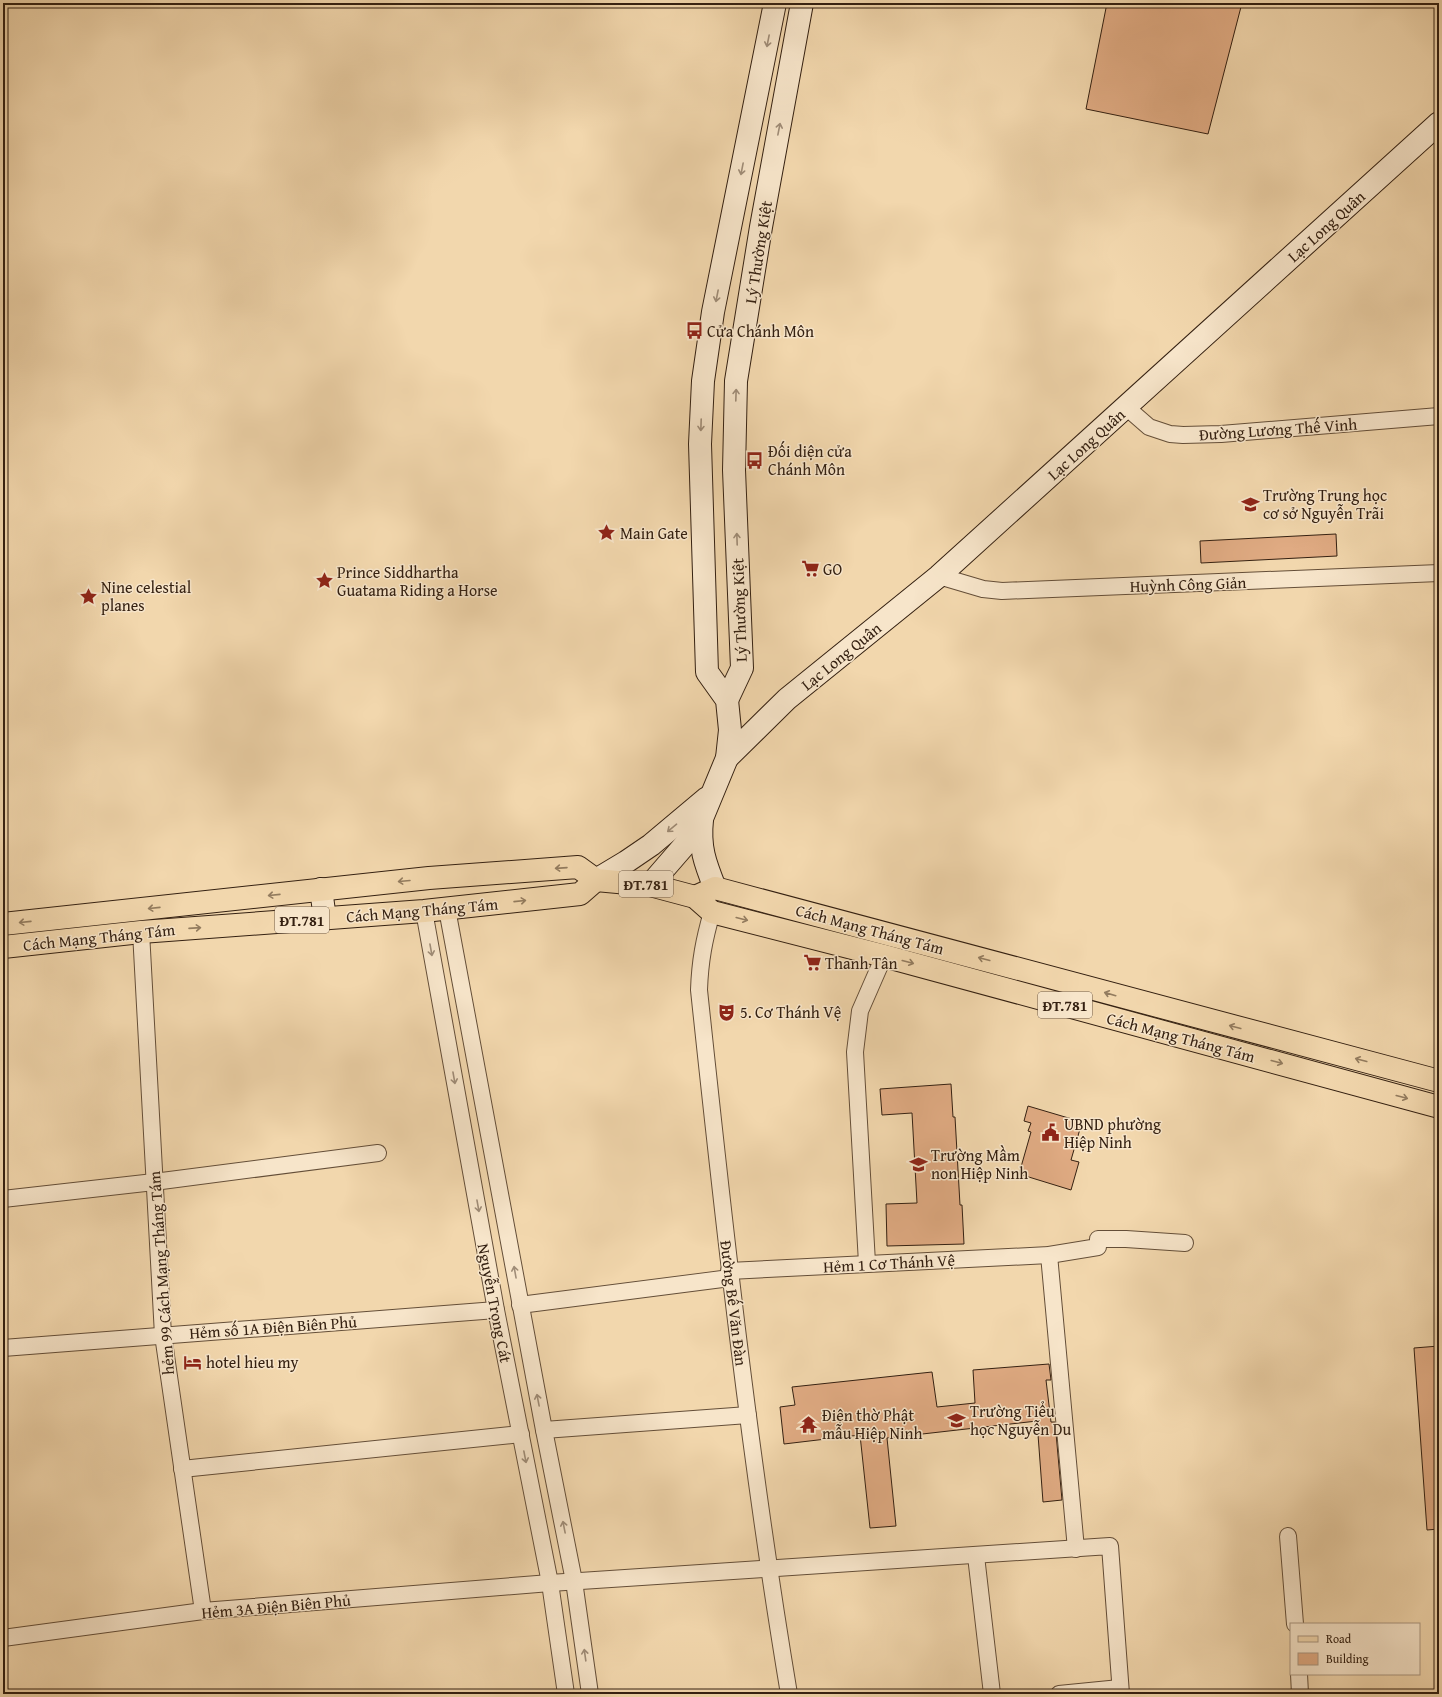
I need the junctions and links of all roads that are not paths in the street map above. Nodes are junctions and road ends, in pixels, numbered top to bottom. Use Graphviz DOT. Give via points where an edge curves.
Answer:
graph roads {
  1 [pos="775,3"];
  2 [pos="802,3"];
  3 [pos="1439,123"];
  4 [pos="1126,407"];
  5 [pos="1439,416"];
  6 [pos="1439,573"];
  7 [pos="939,576"];
  8 [pos="727,700"];
  9 [pos="727,758"];
  10 [pos="712,794"];
  11 [pos="703,816"];
  12 [pos="429,878"];
  13 [pos="596,880"];
  14 [pos="650,885"];
  15 [pos="716,888"];
  16 [pos="321,889"];
  17 [pos="695,897"];
  18 [pos="435,910"];
  19 [pos="712,912"];
  20 [pos="325,918"];
  21 [pos="3,924"];
  22 [pos="141,932"];
  23 [pos="3,947"];
  24 [pos="884,956"];
  25 [pos="1439,1081"];
  26 [pos="1439,1107"];
  27 [pos="378,1153"];
  28 [pos="154,1182"];
  29 [pos="3,1199"];
  30 [pos="1185,1243"];
  31 [pos="1049,1255"];
  32 [pos="867,1263"];
  33 [pos="730,1274"];
  34 [pos="520,1305"];
  35 [pos="496,1310"];
  36 [pos="162,1335"];
  37 [pos="3,1348"];
  38 [pos="748,1415"];
  39 [pos="544,1430"];
  40 [pos="520,1434"];
  41 [pos="182,1469"];
  42 [pos="1288,1536"];
  43 [pos="1076,1549"];
  44 [pos="976,1556"];
  45 [pos="768,1569"];
  46 [pos="574,1581"];
  47 [pos="550,1583"];
  48 [pos="202,1611"];
  49 [pos="1295,1623"];
  50 [pos="3,1638"];
  51 [pos="1299,1675"];
  52 [pos="1120,1691"];
  53 [pos="566,1694"];
  54 [pos="590,1694"];
  55 [pos="788,1694"];
  56 [pos="992,1694"];
  57 [pos="1059,1694"];
  58 [pos="1300,1694"];
  1 -- 8 [label="main road, Lý Thường Kiệt, one-way" via="713,312 703,387 700,444 707,672"];
  8 -- 2 [label="main road, Lý Thường Kiệt, one-way" via="742,668 734,470 736,381"];
  3 -- 4 [label="main road, Lạc Long Quân"];
  4 -- 5 [label="street, Đường Lương Thế Vinh" via="1149,427 1170,434 1183,435"];
  4 -- 7 [label="main road, Lạc Long Quân"];
  6 -- 7 [label="street, Huỳnh Công Giản" via="1002,591 983,589"];
  7 -- 9 [label="main road, Lạc Long Quân" via="787,699"];
  8 -- 9 [label="main road, Lạc Long Quân" via="730,730"];
  9 -- 10 [label="main road, Lạc Long Quân"];
  10 -- 11 [label="main road, Lạc Long Quân"];
  10 -- 13 [label="main road, Lạc Long Quân, one-way" via="651,845"];
  11 -- 14 [label="main road, Lạc Long Quân" via="689,840"];
  11 -- 15 [label="main road" via="700,841"];
  13 -- 12 [label="main road, Cách Mạng Tháng Tám / ĐT.781, one-way" via="578,867"];
  12 -- 16 [label="main road, Cách Mạng Tháng Tám / ĐT.781, one-way"];
  12 -- 18 [label="main road"];
  13 -- 14 [label="main road, Cách Mạng Tháng Tám / ĐT.781"];
  18 -- 13 [label="main road, Cách Mạng Tháng Tám / ĐT.781, one-way" via="580,894"];
  14 -- 17 [label="main road, Cách Mạng Tháng Tám / ĐT.781"];
  15 -- 17 [label="main road, ĐT.781"];
  25 -- 15 [label="main road, Cách Mạng Tháng Tám / ĐT.781, one-way"];
  16 -- 20 [label="main road"];
  16 -- 21 [label="main road, Cách Mạng Tháng Tám / ĐT.781, one-way"];
  17 -- 19 [label="main road, Cách Mạng Tháng Tám / ĐT.781"];
  18 -- 20 [label="main road, Cách Mạng Tháng Tám / ĐT.781"];
  34 -- 18 [label="street, one-way"];
  18 -- 35 [label="street, Nguyễn Trọng Cát, one-way"];
  19 -- 24 [label="main road, Cách Mạng Tháng Tám / ĐT.781, one-way"];
  19 -- 33 [label="street, Đường Bế Văn Đàn" via="704,940 699,990"];
  22 -- 20 [label="main road, Cách Mạng Tháng Tám / ĐT.781, one-way"];
  22 -- 23 [label="main road, Cách Mạng Tháng Tám / ĐT.781"];
  22 -- 28 [label="street, hẻm 99 Cách Mạng Tháng Tám"];
  24 -- 26 [label="main road, Cách Mạng Tháng Tám / ĐT.781, one-way"];
  24 -- 32 [label="street" via="860,1011 855,1052"];
  27 -- 28 [label="street"];
  28 -- 29 [label="street"];
  28 -- 36 [label="street, hẻm 99 Cách Mạng Tháng Tám"];
  30 -- 31 [label="street, Hẻm 1 Cơ Thánh Vệ" via="1098,1239 1098,1247"];
  31 -- 32 [label="street, Hẻm 1 Cơ Thánh Vệ"];
  31 -- 43 [label="street"];
  32 -- 33 [label="street, Hẻm 1 Cơ Thánh Vệ"];
  33 -- 34 [label="street, Hẻm 1 Cơ Thánh Vệ"];
  33 -- 38 [label="street, Đường Bế Văn Đàn"];
  39 -- 34 [label="street, one-way"];
  35 -- 36 [label="street, Hẻm số 1A Điện Biên Phủ"];
  35 -- 40 [label="street, Nguyễn Trọng Cát"];
  36 -- 37 [label="street, Hẻm số 1A Điện Biên Phủ"];
  36 -- 41 [label="street, hẻm 99 Cách Mạng Tháng Tám"];
  38 -- 39 [label="street"];
  38 -- 45 [label="street, Đường Bế Văn Đàn"];
  46 -- 39 [label="street, one-way"];
  40 -- 41 [label="street"];
  40 -- 47 [label="street, Nguyễn Trọng Cát, one-way"];
  41 -- 48 [label="street, hẻm 99 Cách Mạng Tháng Tám"];
  42 -- 49 [label="street"];
  43 -- 44 [label="street, Hẻm 3A Điện Biên Phủ"];
  43 -- 52 [label="street, Hẻm 3A Điện Biên Phủ" via="1110,1546"];
  44 -- 45 [label="street, Hẻm 3A Điện Biên Phủ"];
  44 -- 56 [label="street"];
  45 -- 46 [label="street, Hẻm 3A Điện Biên Phủ"];
  45 -- 55 [label="street, Đường Bế Văn Đàn"];
  46 -- 47 [label="street, Hẻm 3A Điện Biên Phủ"];
  54 -- 46 [label="street, one-way"];
  47 -- 48 [label="street, Hẻm 3A Điện Biên Phủ"];
  47 -- 53 [label="street, Nguyễn Trọng Cát"];
  48 -- 50 [label="street, Hẻm 3A Điện Biên Phủ"];
  51 -- 58 [label="street"];
  52 -- 57 [label="street"];
}
